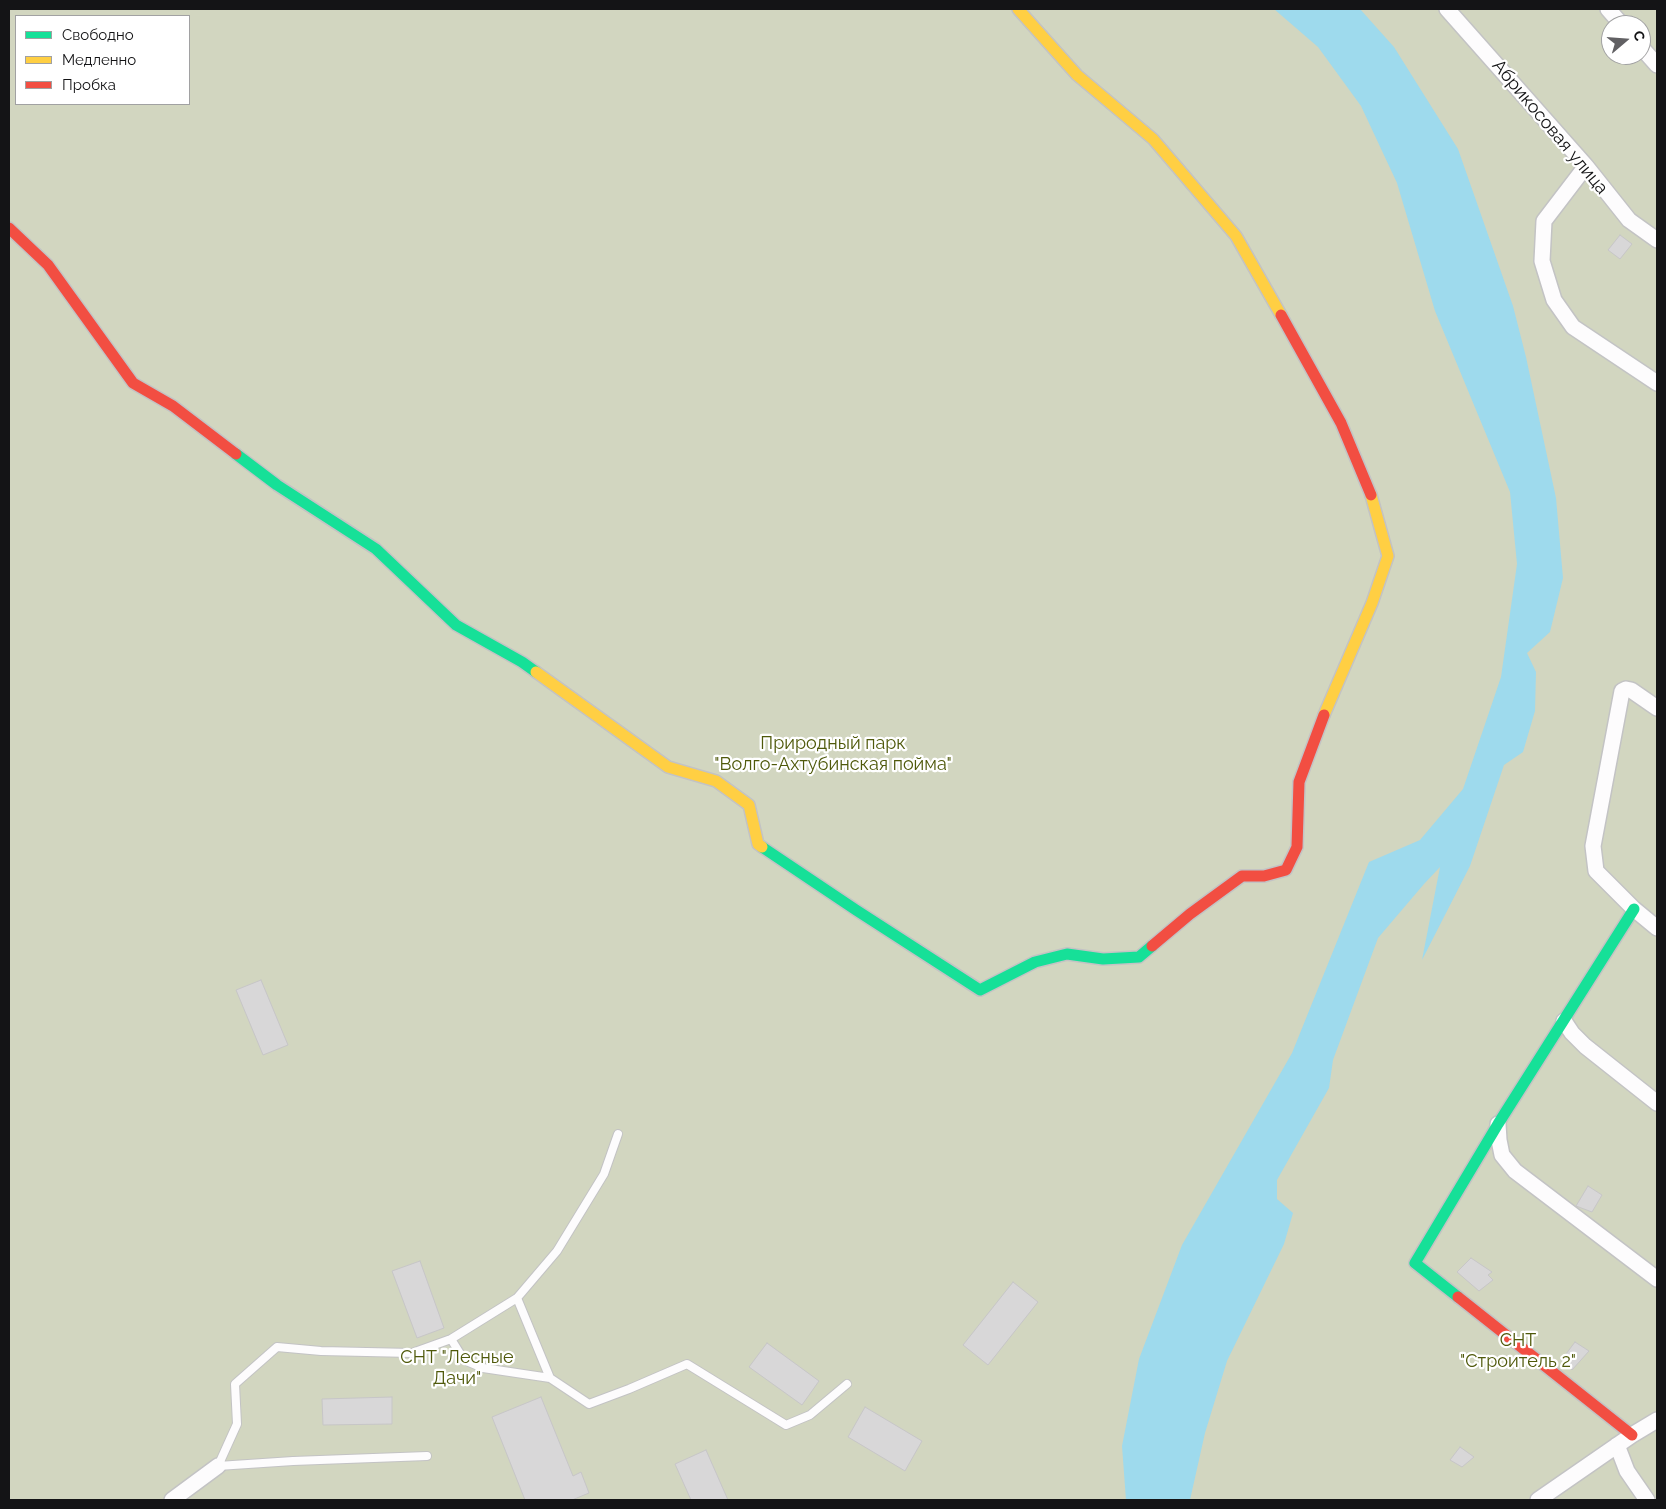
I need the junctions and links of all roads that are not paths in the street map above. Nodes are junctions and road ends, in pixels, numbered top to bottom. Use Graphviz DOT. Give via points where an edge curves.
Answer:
graph roads {
  1 [pos="1018,9"];
  2 [pos="1447,9"];
  3 [pos="1586,166"];
  4 [pos="9,228"];
  5 [pos="1657,240"];
  6 [pos="1657,383"];
  7 [pos="1657,708"];
  8 [pos="1634,909"];
  9 [pos="1657,928"];
  10 [pos="1564,1020"];
  11 [pos="1657,1103"];
  12 [pos="1498,1124"];
  13 [pos="618,1134"];
  14 [pos="1657,1279"];
  15 [pos="517,1298"];
  16 [pos="451,1339"];
  17 [pos="550,1378"];
  18 [pos="847,1384"];
  19 [pos="1657,1420"];
  20 [pos="1632,1435"];
  21 [pos="1617,1444"];
  22 [pos="427,1456"];
  23 [pos="218,1466"];
  24 [pos="1546,1497"];
  25 [pos="172,1500"];
  26 [pos="1647,1500"];
  1 -- 4 [label="street" via="1077,75 1153,139 1236,236 1341,423 1371,494 1388,556 1299,782 1297,847 1286,870 1264,876 1242,876 1139,957 1103,959 1067,954 1035,962 980,990 758,844 749,804 716,781 668,767 522,662 456,625 376,549 277,486 173,406 134,383 48,265"];
  2 -- 3 [label="street, Абрикосовая улица"];
  3 -- 5 [label="street, Абрикосовая улица" via="1629,220"];
  3 -- 6 [label="street" via="1544,221 1542,261 1554,300 1573,327"];
  7 -- 8 [label="street" via="1631,690 1622,691 1594,846 1596,871"];
  8 -- 9 [label="street"];
  8 -- 10 [label="street"];
  10 -- 11 [label="street" via="1585,1046"];
  10 -- 12 [label="street"];
  12 -- 14 [label="street" via="1502,1154 1515,1171"];
  12 -- 20 [label="street" via="1415,1263"];
  13 -- 15 [label="lane" via="604,1174 567,1236"];
  15 -- 16 [label="lane"];
  15 -- 17 [label="lane"];
  16 -- 17 [label="lane" via="464,1360 483,1368"];
  16 -- 23 [label="lane" via="412,1353 321,1351 277,1346 235,1384 237,1424"];
  17 -- 18 [label="lane" via="589,1404 687,1364 786,1425 810,1414"];
  19 -- 20 [label="street"];
  20 -- 21 [label="street"];
  21 -- 24 [label="street"];
  21 -- 26 [label="street" via="1627,1471"];
  22 -- 23 [label="lane"];
  23 -- 25 [label="street"];
}
